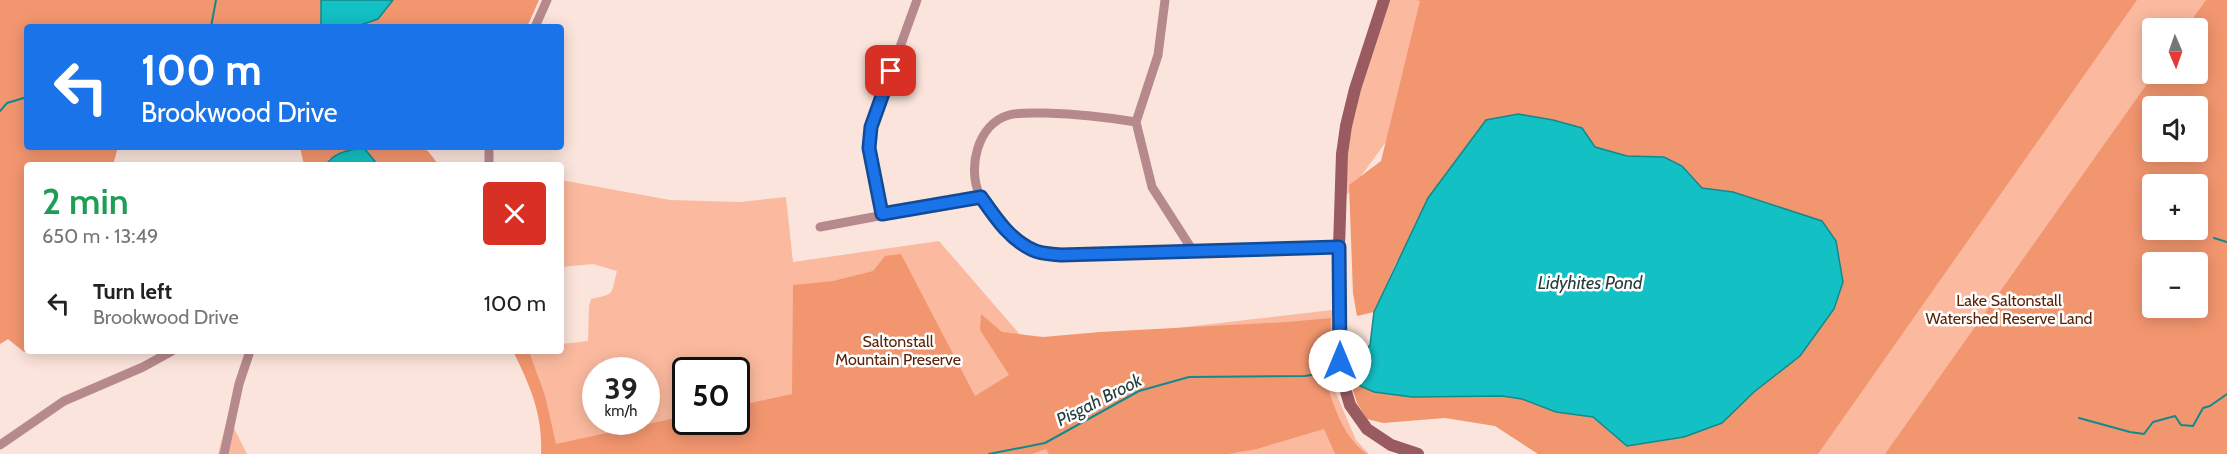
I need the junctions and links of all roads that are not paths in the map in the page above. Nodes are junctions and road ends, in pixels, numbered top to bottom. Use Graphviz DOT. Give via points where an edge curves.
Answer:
graph roads {
  1 [pos="547,0"];
  2 [pos="917,0"];
  3 [pos="1165,0"];
  4 [pos="1384,0"];
  5 [pos="536,24"];
  6 [pos="1136,122"];
  7 [pos="981,197"];
  8 [pos="882,214"];
  9 [pos="819,227"];
  10 [pos="1339,247"];
  11 [pos="1193,250"];
  12 [pos="167,354"];
  13 [pos="249,354"];
  14 [pos="0,445"];
  15 [pos="224,454"];
  16 [pos="1418,454"];
  1 -- 5 [label="street"];
  2 -- 8 [label="street" via="871,127 869,148"];
  3 -- 6 [label="street" via="1158,56"];
  4 -- 10 [label="main road" via="1346,126 1339,189"];
  6 -- 7 [label="street" via="1090,115 1008,115 980,137 975,182"];
  6 -- 11 [label="street" via="1152,187"];
  7 -- 8 [label="street"];
  7 -- 11 [label="street" via="1017,240 1035,251 1061,255"];
  8 -- 9 [label="street"];
  10 -- 11 [label="street"];
  10 -- 16 [label="main road" via="1341,368 1346,396 1358,419 1378,438"];
  12 -- 14 [label="street" via="64,401"];
  13 -- 15 [label="street"];
}
